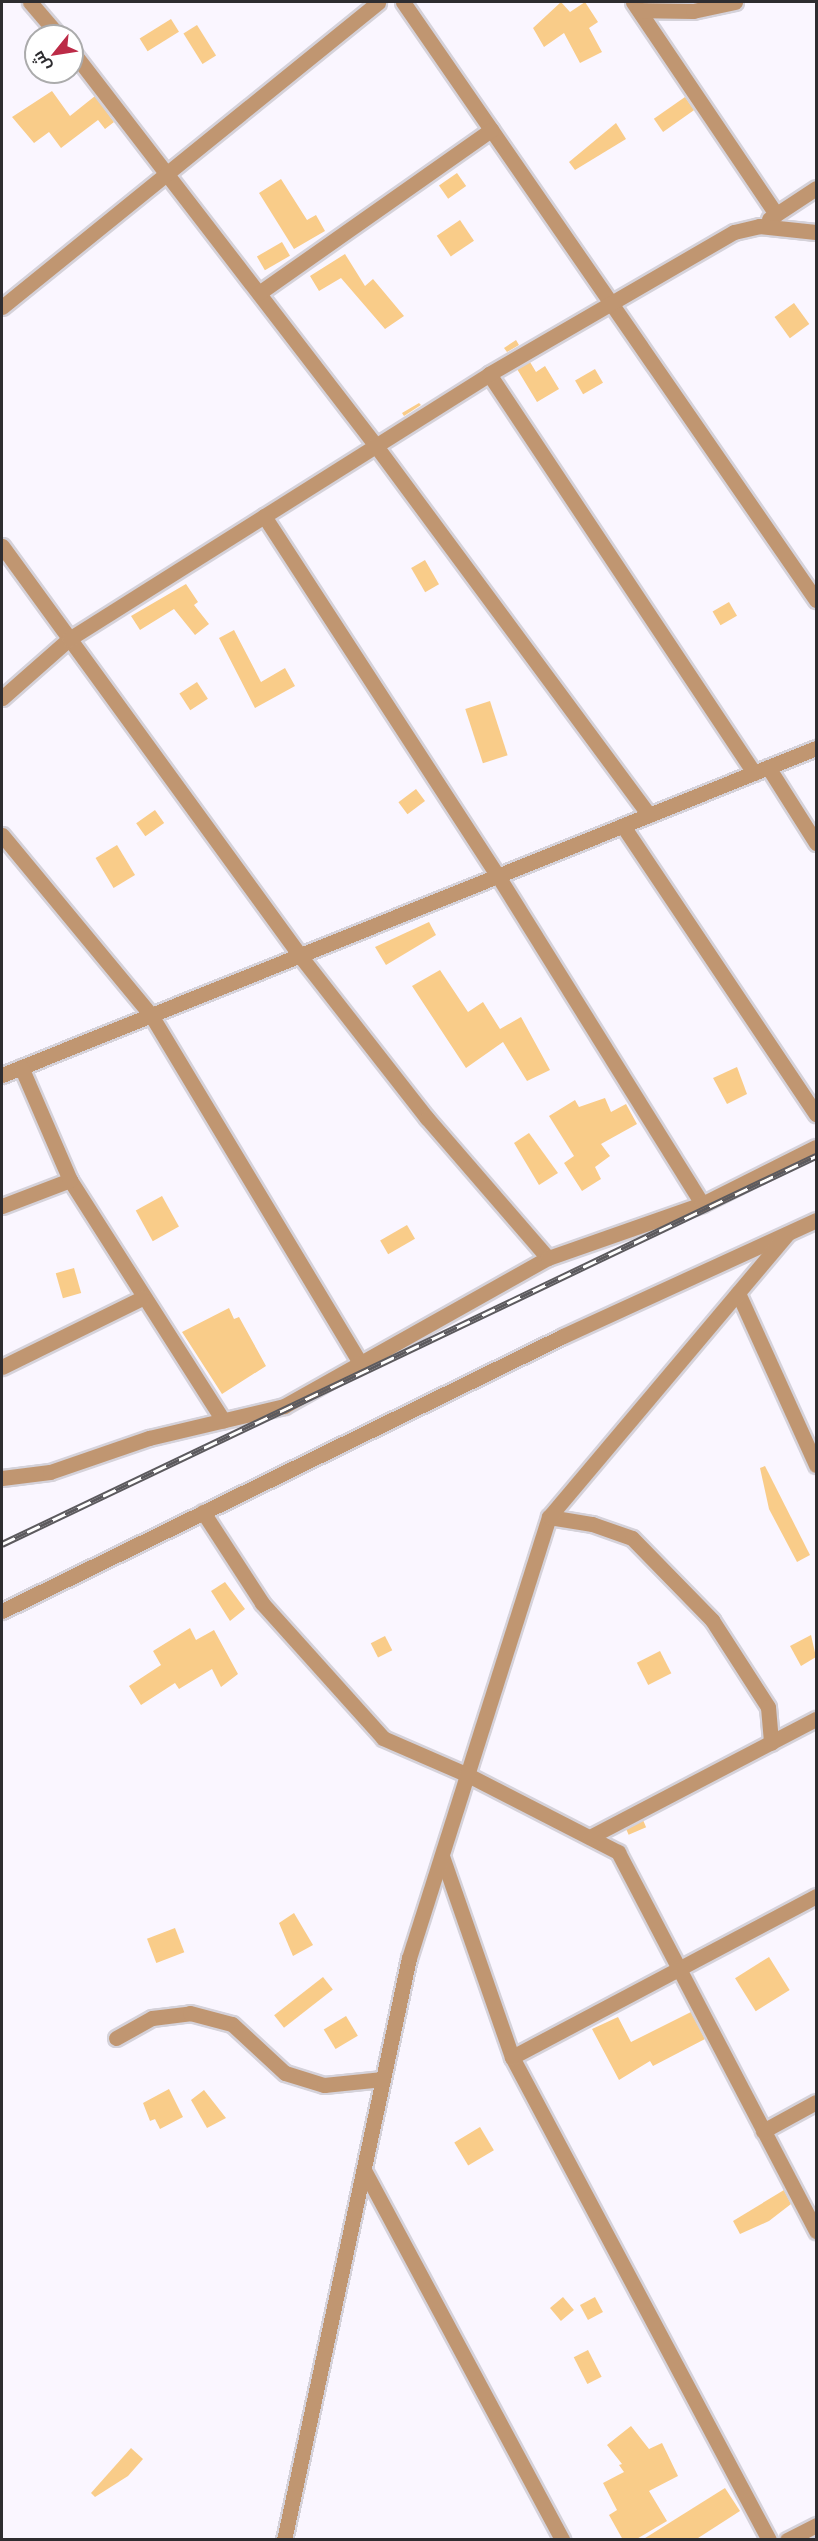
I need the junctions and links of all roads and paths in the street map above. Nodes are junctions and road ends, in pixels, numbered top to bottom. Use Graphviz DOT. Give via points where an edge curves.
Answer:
graph roads {
  1 [pos="30,2"];
  2 [pos="378,2"];
  3 [pos="403,2"];
  4 [pos="735,2"];
  5 [pos="636,6"];
  6 [pos="49,24"];
  7 [pos="84,66"];
  8 [pos="491,130"];
  9 [pos="169,174"];
  10 [pos="816,188"];
  11 [pos="776,214"];
  12 [pos="759,226"];
  13 [pos="816,232"];
  14 [pos="259,293"];
  15 [pos="613,305"];
  16 [pos="2,307"];
  17 [pos="489,374"];
  18 [pos="376,446"];
  19 [pos="264,516"];
  20 [pos="2,546"];
  21 [pos="816,600"];
  22 [pos="69,639"];
  23 [pos="2,698"];
  24 [pos="816,748"];
  25 [pos="761,770"];
  26 [pos="649,815"];
  27 [pos="623,826"];
  28 [pos="2,835"];
  29 [pos="816,843"];
  30 [pos="498,876"];
  31 [pos="301,957"];
  32 [pos="152,1015"];
  33 [pos="21,1067"];
  34 [pos="2,1075"];
  35 [pos="816,1114"];
  36 [pos="816,1147"];
  37 [pos="70,1180"];
  38 [pos="702,1204"];
  39 [pos="2,1206"];
  40 [pos="816,1220"];
  41 [pos="787,1234"];
  42 [pos="548,1258"];
  43 [pos="738,1293"];
  44 [pos="142,1298"];
  45 [pos="361,1365"];
  46 [pos="2,1367"];
  47 [pos="223,1420"];
  48 [pos="816,1465"];
  49 [pos="2,1478"];
  50 [pos="203,1512"];
  51 [pos="549,1517"];
  52 [pos="2,1611"];
  53 [pos="816,1719"];
  54 [pos="771,1743"];
  55 [pos="468,1775"];
  56 [pos="590,1838"];
  57 [pos="442,1856"];
  58 [pos="816,1896"];
  59 [pos="678,1970"];
  60 [pos="117,2038"];
  61 [pos="512,2057"];
  62 [pos="383,2079"];
  63 [pos="816,2103"];
  64 [pos="764,2131"];
  65 [pos="364,2170"];
  66 [pos="816,2231"];
  67 [pos="816,2525"];
  68 [pos="284,2540"];
  69 [pos="562,2540"];
  70 [pos="769,2540"];
  71 [pos="787,2540"];
  1 -- 6 [label="street"];
  2 -- 9 [label="street"];
  3 -- 8 [label="street"];
  4 -- 5 [label="street" via="693,11"];
  5 -- 11 [label="street"];
  7 -- 9 [label="street"];
  8 -- 14 [label="street"];
  8 -- 15 [label="street"];
  9 -- 14 [label="street"];
  9 -- 16 [label="street"];
  10 -- 11 [label="street"];
  11 -- 12 [label="street"];
  12 -- 13 [label="street"];
  12 -- 15 [label="street" via="734,232"];
  14 -- 18 [label="street"];
  15 -- 17 [label="street"];
  15 -- 21 [label="street"];
  17 -- 18 [label="street"];
  17 -- 25 [label="street"];
  18 -- 19 [label="street"];
  18 -- 26 [label="street"];
  19 -- 22 [label="street"];
  19 -- 30 [label="street"];
  20 -- 22 [label="street"];
  22 -- 23 [label="street"];
  22 -- 31 [label="street"];
  24 -- 25 [label="street"];
  25 -- 26 [label="street"];
  25 -- 29 [label="street"];
  26 -- 27 [label="street"];
  27 -- 30 [label="street"];
  27 -- 35 [label="street"];
  28 -- 32 [label="street"];
  30 -- 31 [label="street"];
  30 -- 38 [label="street"];
  31 -- 32 [label="street"];
  31 -- 42 [label="street" via="427,1118"];
  32 -- 33 [label="street"];
  32 -- 45 [label="street"];
  33 -- 34 [label="street"];
  33 -- 37 [label="street"];
  36 -- 38 [label="street"];
  37 -- 39 [label="street"];
  37 -- 44 [label="street"];
  38 -- 42 [label="street"];
  40 -- 41 [label="street"];
  41 -- 43 [label="street"];
  41 -- 50 [label="street" via="563,1336"];
  42 -- 45 [label="street" via="420,1327"];
  43 -- 48 [label="street"];
  43 -- 51 [label="street"];
  44 -- 46 [label="street"];
  44 -- 47 [label="street"];
  45 -- 47 [label="street" via="284,1406"];
  47 -- 49 [label="street" via="149,1438 50,1472"];
  50 -- 52 [label="street"];
  50 -- 55 [label="street" via="262,1603 383,1738"];
  51 -- 54 [label="street" via="592,1524 632,1538 712,1620 768,1707"];
  51 -- 55 [label="street"];
  53 -- 54 [label="street"];
  54 -- 56 [label="street"];
  55 -- 56 [label="street"];
  55 -- 57 [label="street"];
  56 -- 59 [label="street" via="618,1852"];
  57 -- 61 [label="street"];
  57 -- 62 [label="street" via="410,1958"];
  58 -- 59 [label="street"];
  59 -- 61 [label="street"];
  59 -- 64 [label="street"];
  60 -- 62 [label="street" via="152,2018 190,2013 232,2024 285,2073 324,2085"];
  61 -- 70 [label="street"];
  62 -- 65 [label="street"];
  63 -- 64 [label="street"];
  64 -- 66 [label="street"];
  65 -- 68 [label="street"];
  65 -- 69 [label="street"];
  67 -- 71 [label="street"];
}
